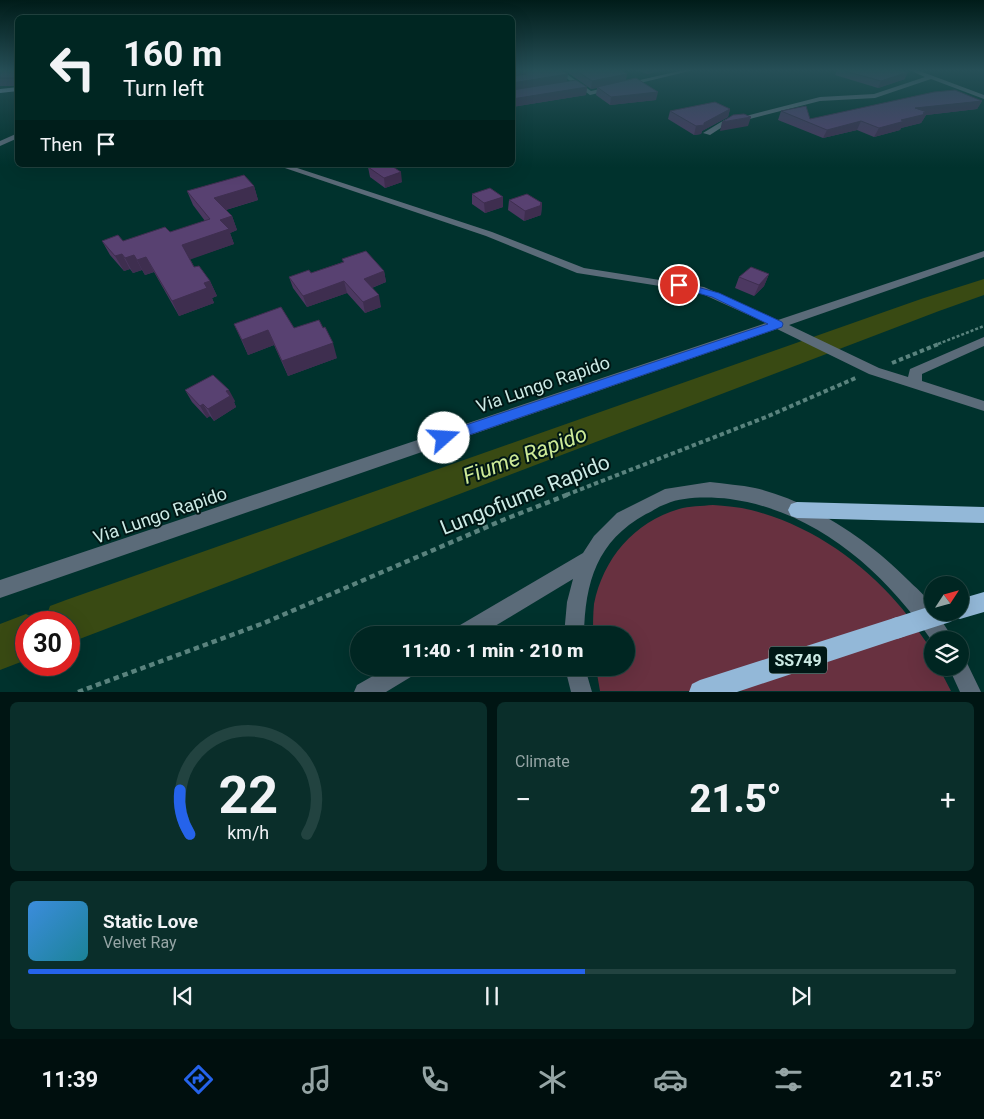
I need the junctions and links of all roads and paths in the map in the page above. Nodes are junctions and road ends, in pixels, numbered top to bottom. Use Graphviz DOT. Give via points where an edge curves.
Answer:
graph roads {
  1 [pos="807,102"];
  2 [pos="865,102"];
  3 [pos="871,105"];
  4 [pos="707,133"];
  5 [pos="15,136"];
  6 [pos="0,144"];
  7 [pos="286,167"];
  8 [pos="984,254"];
  9 [pos="778,324"];
  10 [pos="984,326"];
  11 [pos="984,341"];
  12 [pos="874,371"];
  13 [pos="915,384"];
  14 [pos="984,406"];
  15 [pos="797,510"];
  16 [pos="984,515"];
  17 [pos="588,560"];
  18 [pos="0,588"];
  19 [pos="984,602"];
  20 [pos="969,606"];
  21 [pos="924,619"];
  22 [pos="477,626"];
  23 [pos="574,626"];
  24 [pos="937,631"];
  25 [pos="393,676"];
  26 [pos="577,676"];
  27 [pos="963,676"];
  28 [pos="78,692"];
  29 [pos="364,692"];
  30 [pos="582,692"];
  31 [pos="700,692"];
  32 [pos="971,692"];
  1 -- 4 [label="street" via="728,120"];
  2 -- 3 [label="street"];
  5 -- 6 [label="street"];
  7 -- 9 [label="street" via="489,234 581,270 700,289"];
  8 -- 9 [label="street, Via Lungo Rapido"];
  9 -- 12 [label="street"];
  9 -- 18 [label="street, Via Lungo Rapido"];
  10 -- 12 [label="path, Lungofiume Rapido"];
  11 -- 13 [label="street" via="915,372"];
  12 -- 13 [label="street"];
  12 -- 28 [label="path, Lungofiume Rapido" via="503,520 264,622"];
  13 -- 14 [label="street"];
  15 -- 16 [label="highway"];
  15 -- 17 [label="street" via="754,495 712,490 674,493 639,506 610,528"];
  15 -- 24 [label="street" via="836,531 874,560 910,595"];
  17 -- 22 [label="street"];
  17 -- 23 [label="street" via="574,607"];
  19 -- 20 [label="highway"];
  21 -- 31 [label="highway, SS749, bridge"];
  25 -- 29 [label="street"];
  26 -- 30 [label="street"];
  27 -- 32 [label="street"];
}
